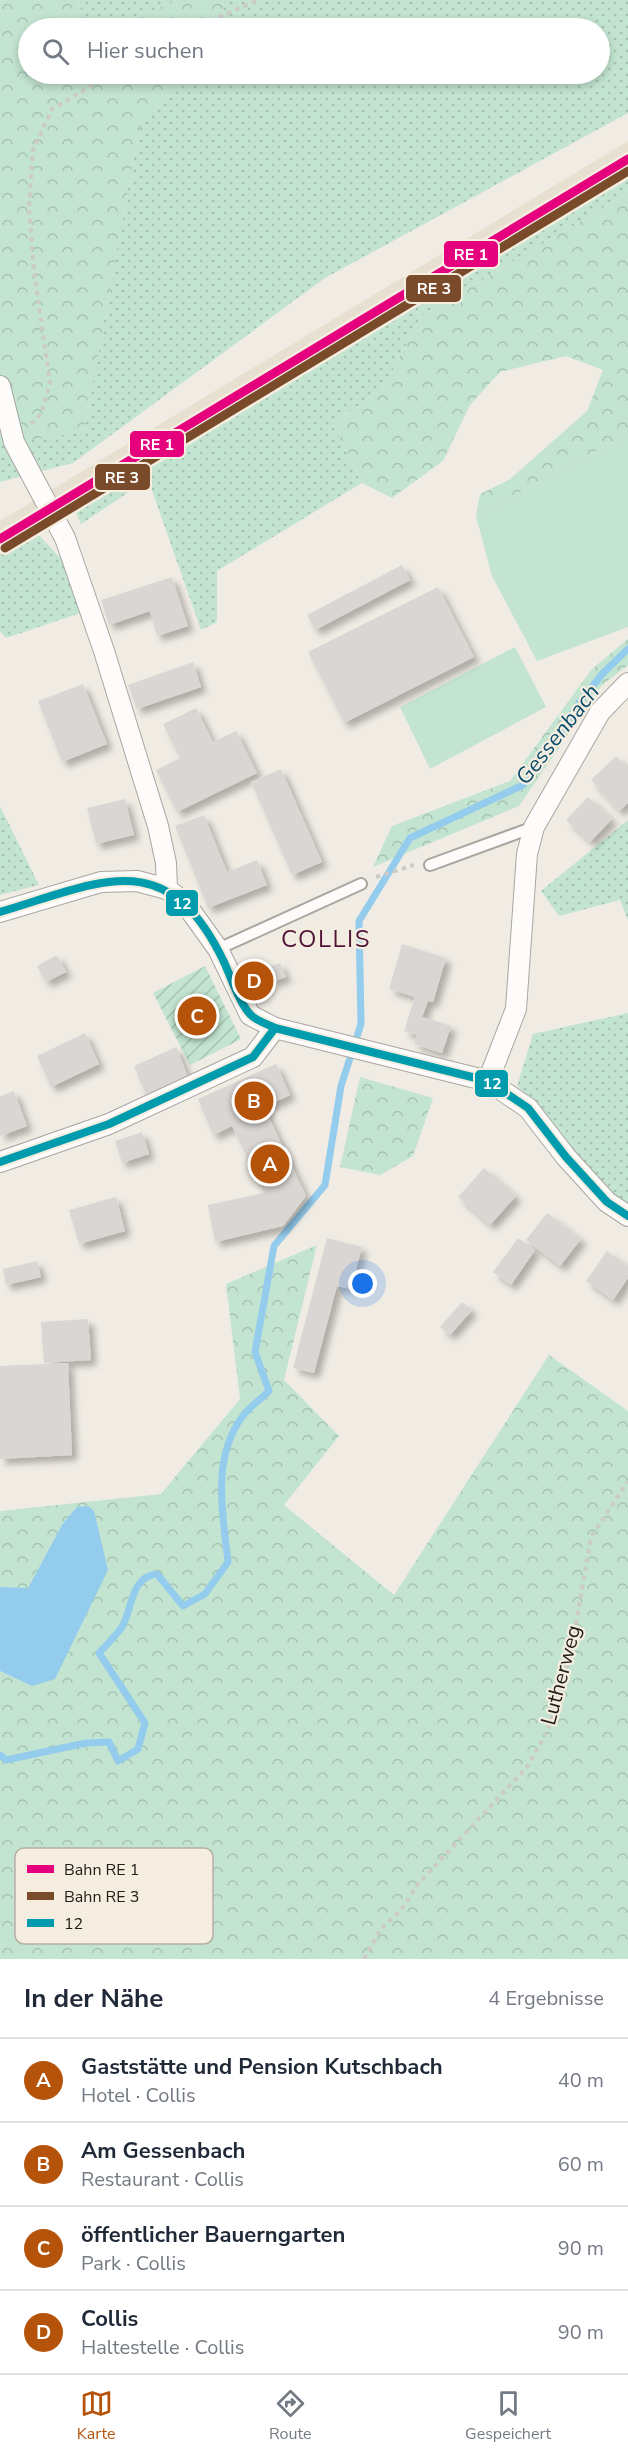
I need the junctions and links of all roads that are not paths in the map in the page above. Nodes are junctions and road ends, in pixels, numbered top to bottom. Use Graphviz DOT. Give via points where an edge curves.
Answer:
graph roads {
  1 [pos="0,386"];
  2 [pos="628,683"];
  3 [pos="534,827"];
  4 [pos="430,865"];
  5 [pos="361,884"];
  6 [pos="167,889"];
  7 [pos="0,912"];
  8 [pos="218,949"];
  9 [pos="274,1028"];
  10 [pos="488,1081"];
  11 [pos="0,1162"];
  12 [pos="628,1216"];
  1 -- 6 [label="street" via="14,442 65,538 104,651 158,826"];
  2 -- 3 [label="street" via="600,712"];
  3 -- 4 [label="lane"];
  3 -- 10 [label="street" via="527,854 516,1009"];
  5 -- 8 [label="lane"];
  6 -- 7 [label="street" via="137,881 101,882"];
  6 -- 8 [label="street" via="185,903"];
  8 -- 9 [label="street" via="250,1015"];
  9 -- 10 [label="street"];
  9 -- 11 [label="street" via="253,1057 109,1124"];
  10 -- 12 [label="street" via="528,1108 607,1202"];
}
